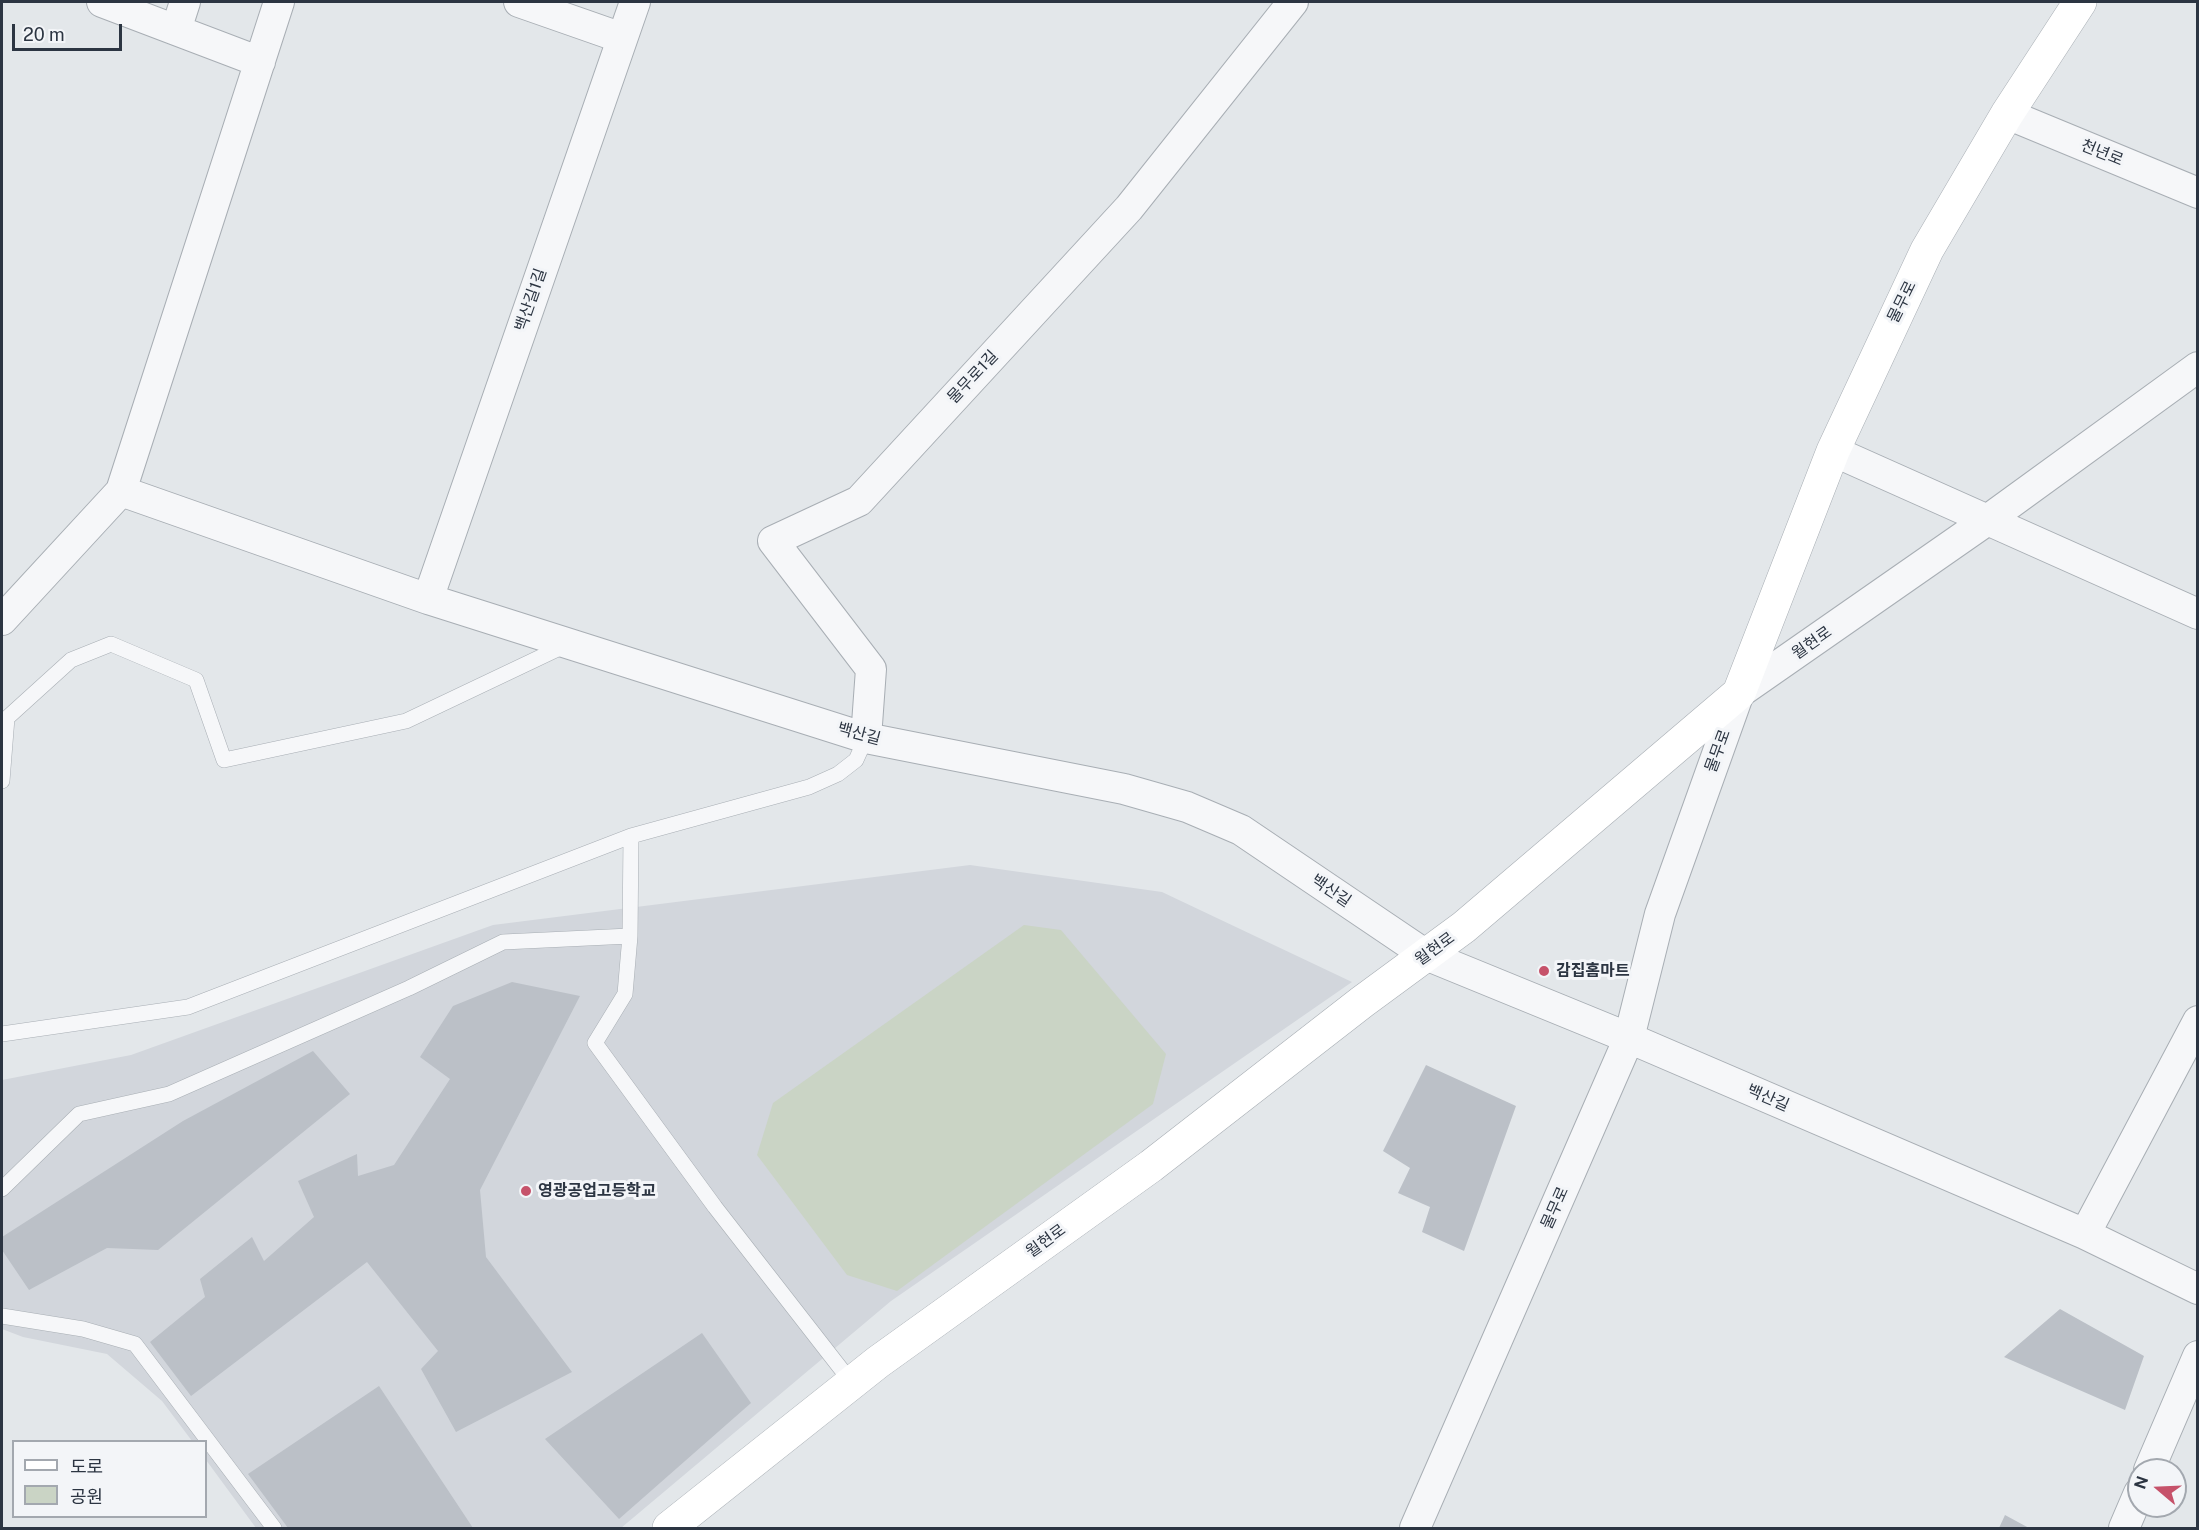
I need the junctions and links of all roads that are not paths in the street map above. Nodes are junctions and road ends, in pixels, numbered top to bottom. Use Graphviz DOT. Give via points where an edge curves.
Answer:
graph roads {
  1 [pos="102,2"];
  2 [pos="185,2"];
  3 [pos="279,2"];
  4 [pos="519,2"];
  5 [pos="635,2"];
  6 [pos="1293,2"];
  7 [pos="2080,2"];
  8 [pos="176,30"];
  9 [pos="622,38"];
  10 [pos="260,62"];
  11 [pos="2007,114"];
  12 [pos="2198,193"];
  13 [pos="2198,367"];
  14 [pos="1833,452"];
  15 [pos="121,490"];
  16 [pos="1986,521"];
  17 [pos="428,599"];
  18 [pos="2198,614"];
  19 [pos="2,620"];
  20 [pos="566,645"];
  21 [pos="1739,693"];
  22 [pos="866,738"];
  23 [pos="2,781"];
  24 [pos="631,836"];
  25 [pos="630,936"];
  26 [pos="1426,955"];
  27 [pos="2198,1021"];
  28 [pos="2,1034"];
  29 [pos="1629,1038"];
  30 [pos="2,1189"];
  31 [pos="2085,1234"];
  32 [pos="2198,1289"];
  33 [pos="2,1316"];
  34 [pos="2198,1356"];
  35 [pos="852,1383"];
  36 [pos="2154,1458"];
  37 [pos="274,1528"];
  38 [pos="669,1528"];
  39 [pos="1415,1528"];
  1 -- 8 [label="street"];
  2 -- 8 [label="street"];
  3 -- 10 [label="street"];
  4 -- 9 [label="street"];
  5 -- 9 [label="street, 백산길1길"];
  6 -- 22 [label="street, 물무로1길" via="1129,208 859,501 773,541 871,669"];
  7 -- 11 [label="main road, 물무로"];
  8 -- 10 [label="street"];
  9 -- 17 [label="street, 백산길1길"];
  10 -- 15 [label="street"];
  11 -- 12 [label="street, 천년로"];
  11 -- 14 [label="main road, 물무로" via="1927,250"];
  13 -- 16 [label="street, 월현로"];
  14 -- 16 [label="street"];
  14 -- 21 [label="main road, 물무로"];
  15 -- 17 [label="street, 백산길"];
  15 -- 19 [label="street"];
  16 -- 18 [label="street"];
  16 -- 21 [label="street, 월현로"];
  17 -- 20 [label="street, 백산길"];
  20 -- 22 [label="street, 백산길"];
  20 -- 23 [label="lane" via="406,721 224,760 196,680 111,644 71,660 7,718"];
  21 -- 26 [label="main road, 월현로"];
  21 -- 29 [label="street, 물무로" via="1660,914"];
  22 -- 24 [label="lane" via="856,760 838,774 809,787"];
  22 -- 26 [label="street, 백산길" via="1124,789 1197,811 1241,830"];
  24 -- 25 [label="lane"];
  24 -- 28 [label="lane" via="188,1007"];
  25 -- 30 [label="lane" via="503,942 169,1094 79,1114"];
  25 -- 35 [label="lane" via="625,994 595,1043 715,1208"];
  26 -- 29 [label="street, 백산길"];
  26 -- 35 [label="main road, 월현로" via="1151,1166"];
  27 -- 31 [label="street"];
  29 -- 31 [label="street, 백산길"];
  29 -- 39 [label="street, 물무로"];
  31 -- 32 [label="street, 백산길"];
  33 -- 37 [label="lane" via="83,1329 135,1344"];
  34 -- 36 [label="street"];
  35 -- 38 [label="main road, 월현로"];
}
